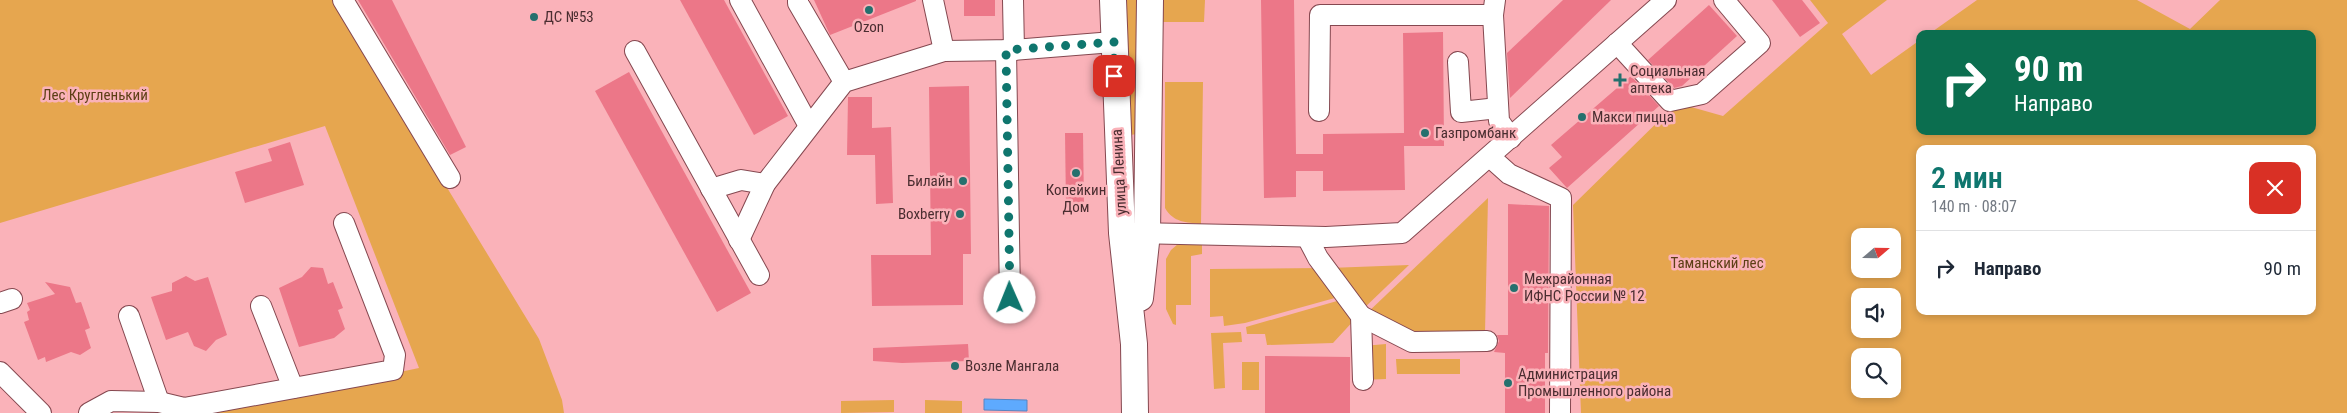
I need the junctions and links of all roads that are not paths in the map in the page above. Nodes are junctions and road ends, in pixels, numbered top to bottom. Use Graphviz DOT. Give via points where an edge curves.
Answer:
graph roads {
  1 [pos="343,0"];
  2 [pos="740,0"];
  3 [pos="798,0"];
  4 [pos="933,0"];
  5 [pos="943,0"];
  6 [pos="1013,0"];
  7 [pos="1113,0"];
  8 [pos="1150,0"];
  9 [pos="1666,0"];
  10 [pos="1724,0"];
  11 [pos="1494,7"];
  12 [pos="1114,42"];
  13 [pos="1617,43"];
  14 [pos="1010,50"];
  15 [pos="636,51"];
  16 [pos="944,51"];
  17 [pos="1458,62"];
  18 [pos="844,82"];
  19 [pos="1498,108"];
  20 [pos="1319,111"];
  21 [pos="809,126"];
  22 [pos="1511,138"];
  23 [pos="1490,157"];
  24 [pos="450,178"];
  25 [pos="765,184"];
  26 [pos="711,189"];
  27 [pos="344,223"];
  28 [pos="1134,233"];
  29 [pos="1307,237"];
  30 [pos="739,240"];
  31 [pos="759,275"];
  32 [pos="1010,298"];
  33 [pos="261,306"];
  34 [pos="129,316"];
  35 [pos="1360,316"];
  36 [pos="1488,341"];
  37 [pos="0,359"];
  38 [pos="3,375"];
  39 [pos="1362,380"];
  40 [pos="293,388"];
  41 [pos="159,402"];
  42 [pos="41,413"];
  43 [pos="89,413"];
  44 [pos="1135,413"];
  45 [pos="1560,413"];
  1 -- 24 [label="street"];
  2 -- 21 [label="street"];
  3 -- 18 [label="street"];
  4 -- 16 [label="street"];
  5 -- 16 [label="street"];
  6 -- 14 [label="street"];
  7 -- 12 [label="main road, улица Ленина"];
  8 -- 28 [label="main road, улица Ленина"];
  9 -- 13 [label="street"];
  10 -- 13 [label="street" via="1760,43 1702,94 1670,101"];
  11 -- 19 [label="street"];
  11 -- 20 [label="street" via="1320,15"];
  12 -- 14 [label="street"];
  12 -- 28 [label="main road, улица Ленина"];
  13 -- 22 [label="street"];
  14 -- 16 [label="street"];
  14 -- 32 [label="street"];
  15 -- 26 [label="street"];
  16 -- 18 [label="street"];
  17 -- 19 [label="street" via="1461,112"];
  18 -- 21 [label="street"];
  19 -- 22 [label="street" via="1499,121"];
  21 -- 25 [label="street"];
  22 -- 23 [label="street"];
  23 -- 29 [label="street" via="1402,233"];
  23 -- 45 [label="street" via="1509,174 1561,198"];
  25 -- 26 [label="street" via="741,180"];
  25 -- 30 [label="street"];
  26 -- 30 [label="street"];
  27 -- 40 [label="street" via="395,355 393,370"];
  28 -- 29 [label="street"];
  28 -- 44 [label="main road, улица Ленина"];
  29 -- 35 [label="street" via="1318,258"];
  30 -- 31 [label="street"];
  33 -- 40 [label="street"];
  34 -- 41 [label="street"];
  35 -- 36 [label="street" via="1412,342"];
  35 -- 39 [label="street"];
  37 -- 38 [label="street"];
  38 -- 42 [label="street"];
  40 -- 41 [label="street" via="184,408"];
  41 -- 43 [label="street" via="111,401"];
}
